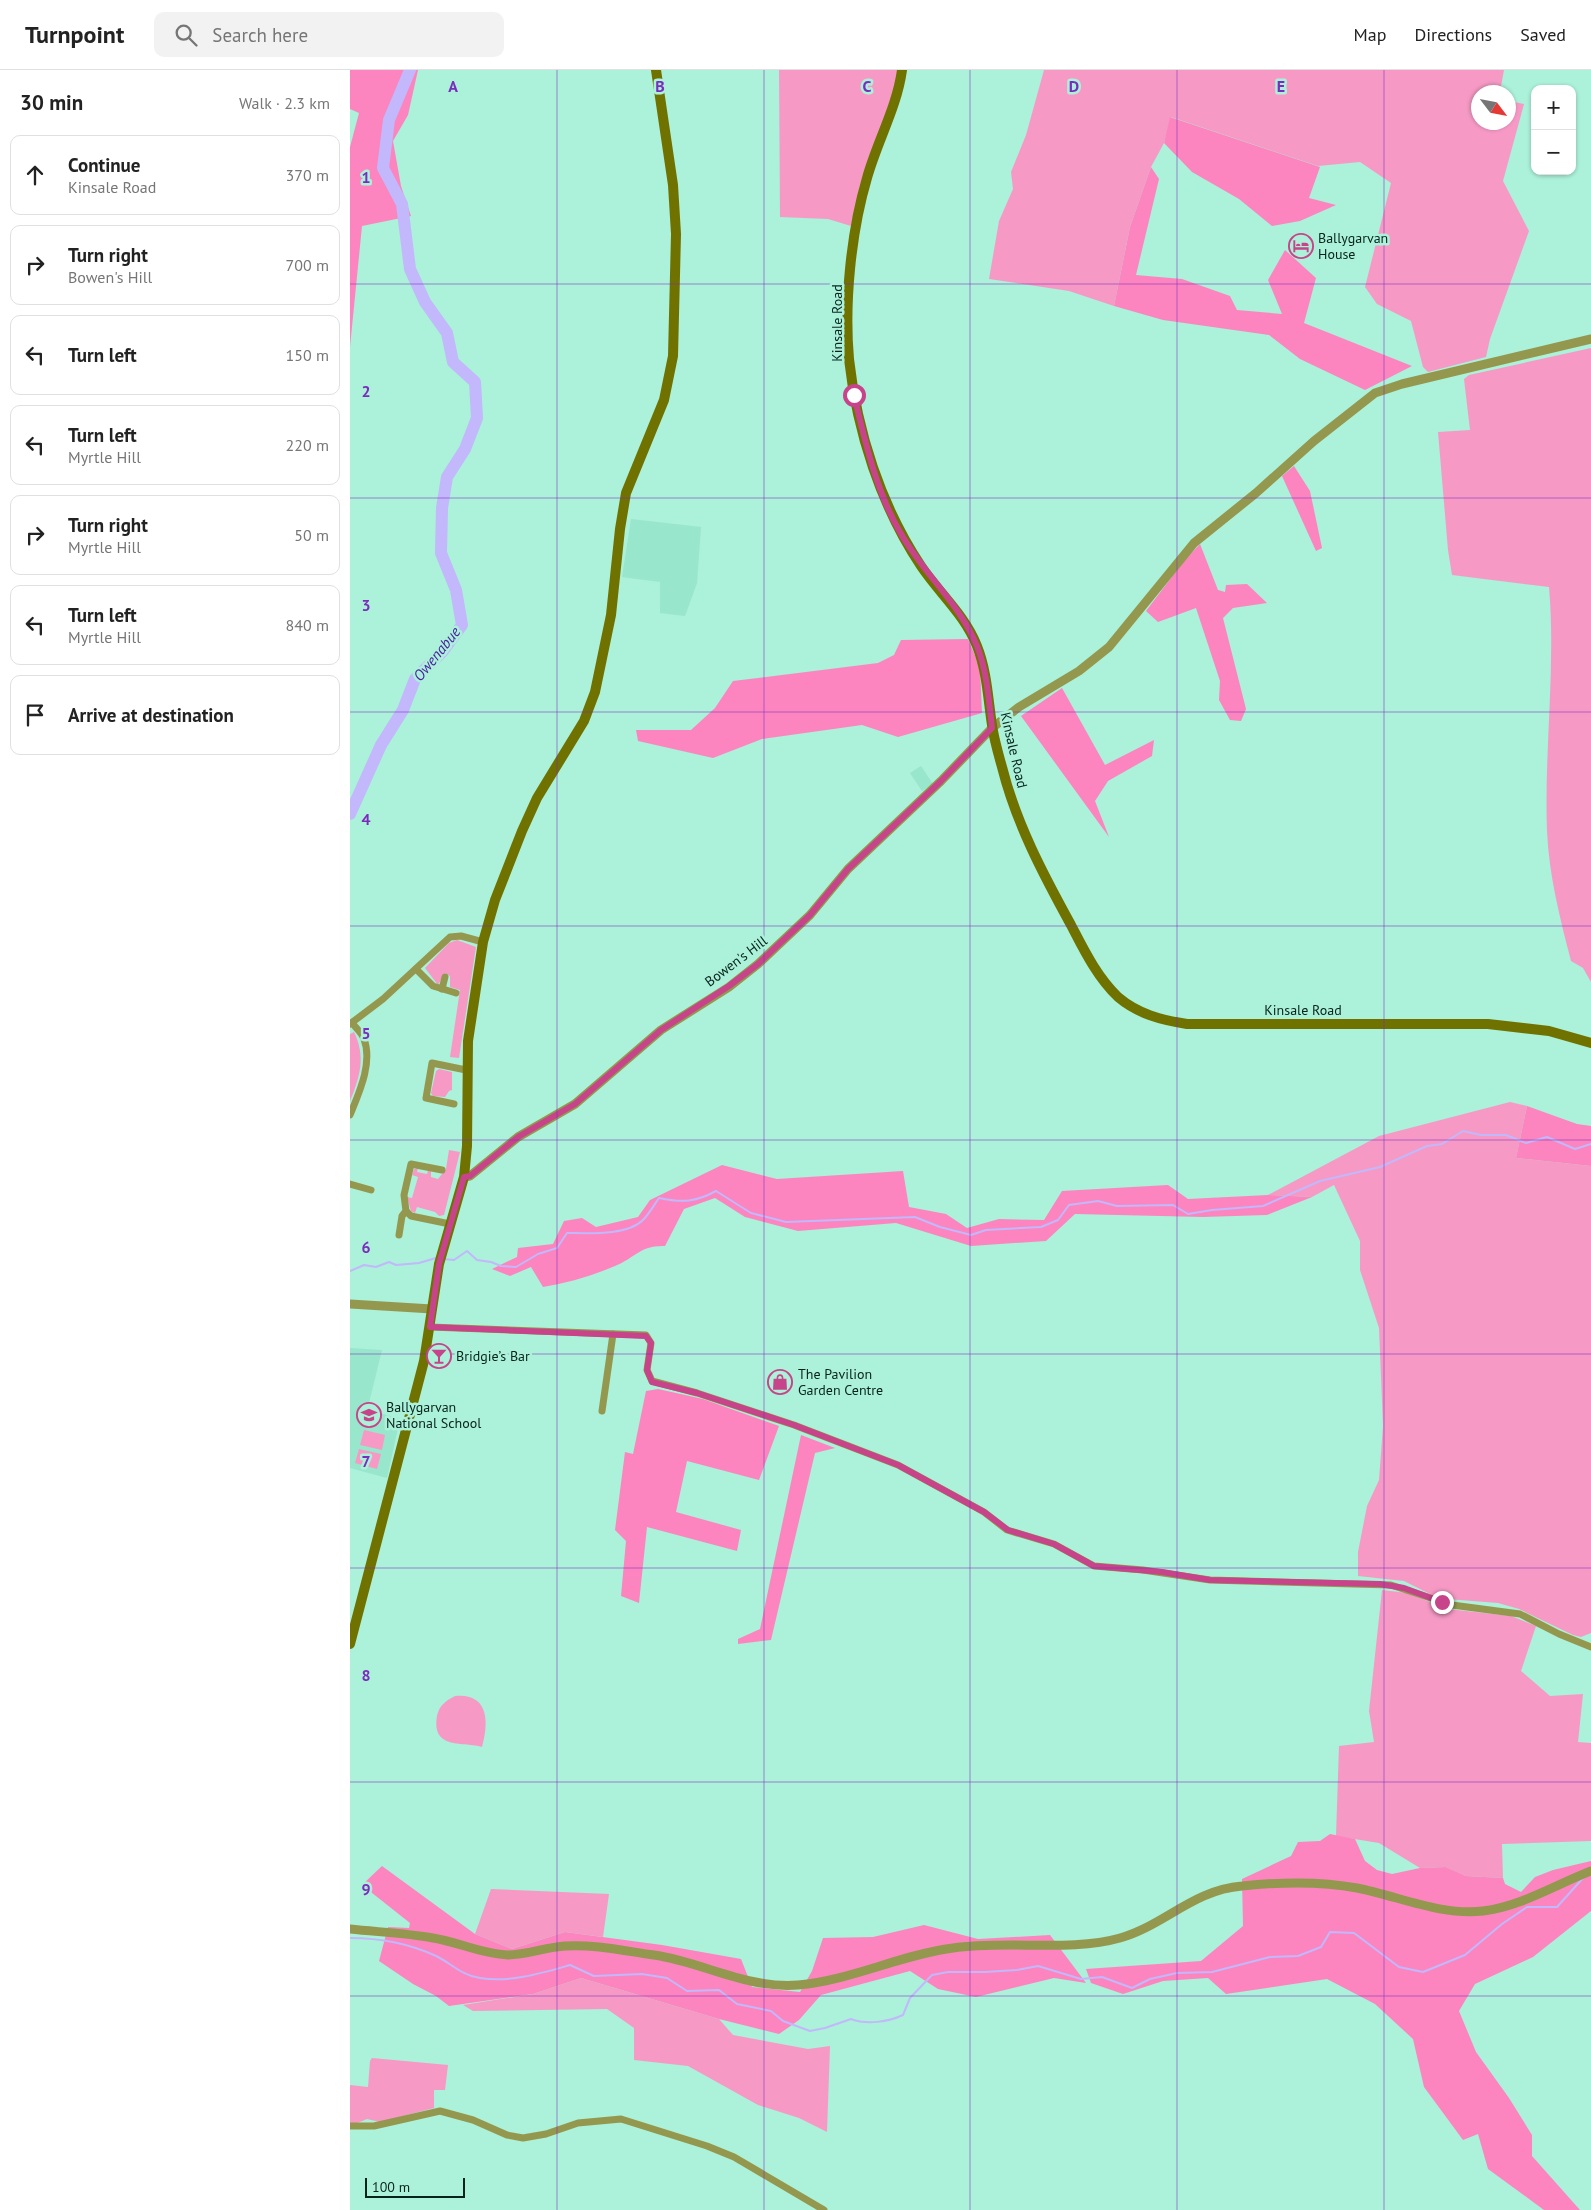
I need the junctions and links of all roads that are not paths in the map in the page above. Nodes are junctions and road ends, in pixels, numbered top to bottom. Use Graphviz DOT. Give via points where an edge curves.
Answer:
graph roads {
  1 [pos="656,70"];
  2 [pos="902,70"];
  3 [pos="1591,339"];
  4 [pos="992,728"];
  5 [pos="483,942"];
  6 [pos="416,969"];
  7 [pos="445,977"];
  8 [pos="442,989"];
  9 [pos="456,993"];
  10 [pos="351,1024"];
  11 [pos="1591,1043"];
  12 [pos="466,1070"];
  13 [pos="450,1094"];
  14 [pos="350,1115"];
  15 [pos="442,1170"];
  16 [pos="464,1177"];
  17 [pos="365,1179"];
  18 [pos="350,1184"];
  19 [pos="362,1188"];
  20 [pos="371,1190"];
  21 [pos="406,1211"];
  22 [pos="450,1224"];
  23 [pos="399,1235"];
  24 [pos="350,1304"];
  25 [pos="432,1309"];
  26 [pos="430,1327"];
  27 [pos="613,1334"];
  28 [pos="602,1411"];
  29 [pos="350,1644"];
  30 [pos="1591,1647"];
  31 [pos="1589,1872"];
  32 [pos="350,1930"];
  33 [pos="350,2126"];
  34 [pos="824,2210"];
  1 -- 5 [label="main road" via="673,185 676,234 673,356 664,400 626,493 611,615 596,692 584,721 537,798 522,831 495,900"];
  2 -- 4 [label="main road, Kinsale Road" via="867,178 858,217 849,306 849,357 854,395 869,453 899,532 977,646"];
  3 -- 4 [label="street, Bowen's Hill" via="1375,393 1194,543 1109,647 1080,671 1019,707"];
  4 -- 11 [label="main road, Kinsale Road" via="1011,798 1047,882 1098,975 1119,998 1142,1013 1187,1024 1507,1025 1549,1031"];
  4 -- 16 [label="street, Bowen's Hill" via="848,869 810,915 758,964 661,1030 575,1104 518,1137 470,1176"];
  5 -- 6 [label="street" via="450,937"];
  5 -- 12 [label="main road" via="471,1012"];
  6 -- 8 [label="street" via="433,986"];
  6 -- 10 [label="street"];
  7 -- 8 [label="street"];
  8 -- 9 [label="street"];
  10 -- 14 [label="street" via="364,1037 367,1052 362,1083"];
  12 -- 13 [label="street" via="432,1063 426,1098 452,1104"];
  12 -- 16 [label="main road"];
  15 -- 21 [label="street" via="411,1164 404,1195"];
  16 -- 22 [label="main road"];
  17 -- 19 [label="street"];
  18 -- 19 [label="street"];
  19 -- 20 [label="street"];
  21 -- 22 [label="street" via="412,1216"];
  21 -- 23 [label="street"];
  22 -- 25 [label="main road"];
  24 -- 25 [label="street"];
  25 -- 26 [label="main road"];
  26 -- 27 [label="street"];
  26 -- 29 [label="main road" via="408,1425"];
  27 -- 28 [label="street"];
  27 -- 30 [label="street" via="641,1334 649,1338 647,1370 652,1382 697,1393 794,1425 898,1465 984,1512 1008,1530 1054,1544 1094,1566 1210,1580 1391,1585 1442,1602 1520,1614"];
  31 -- 32 [label="street" via="1515,1903 1471,1912 1339,1885 1225,1887 1193,1900 1146,1928 1117,1939 953,1948 838,1979 795,1985 757,1983 658,1955 579,1945 509,1955 433,1938"];
  33 -- 34 [label="street" via="374,2126 440,2111 523,2138 578,2122 621,2119 734,2157"];
}
